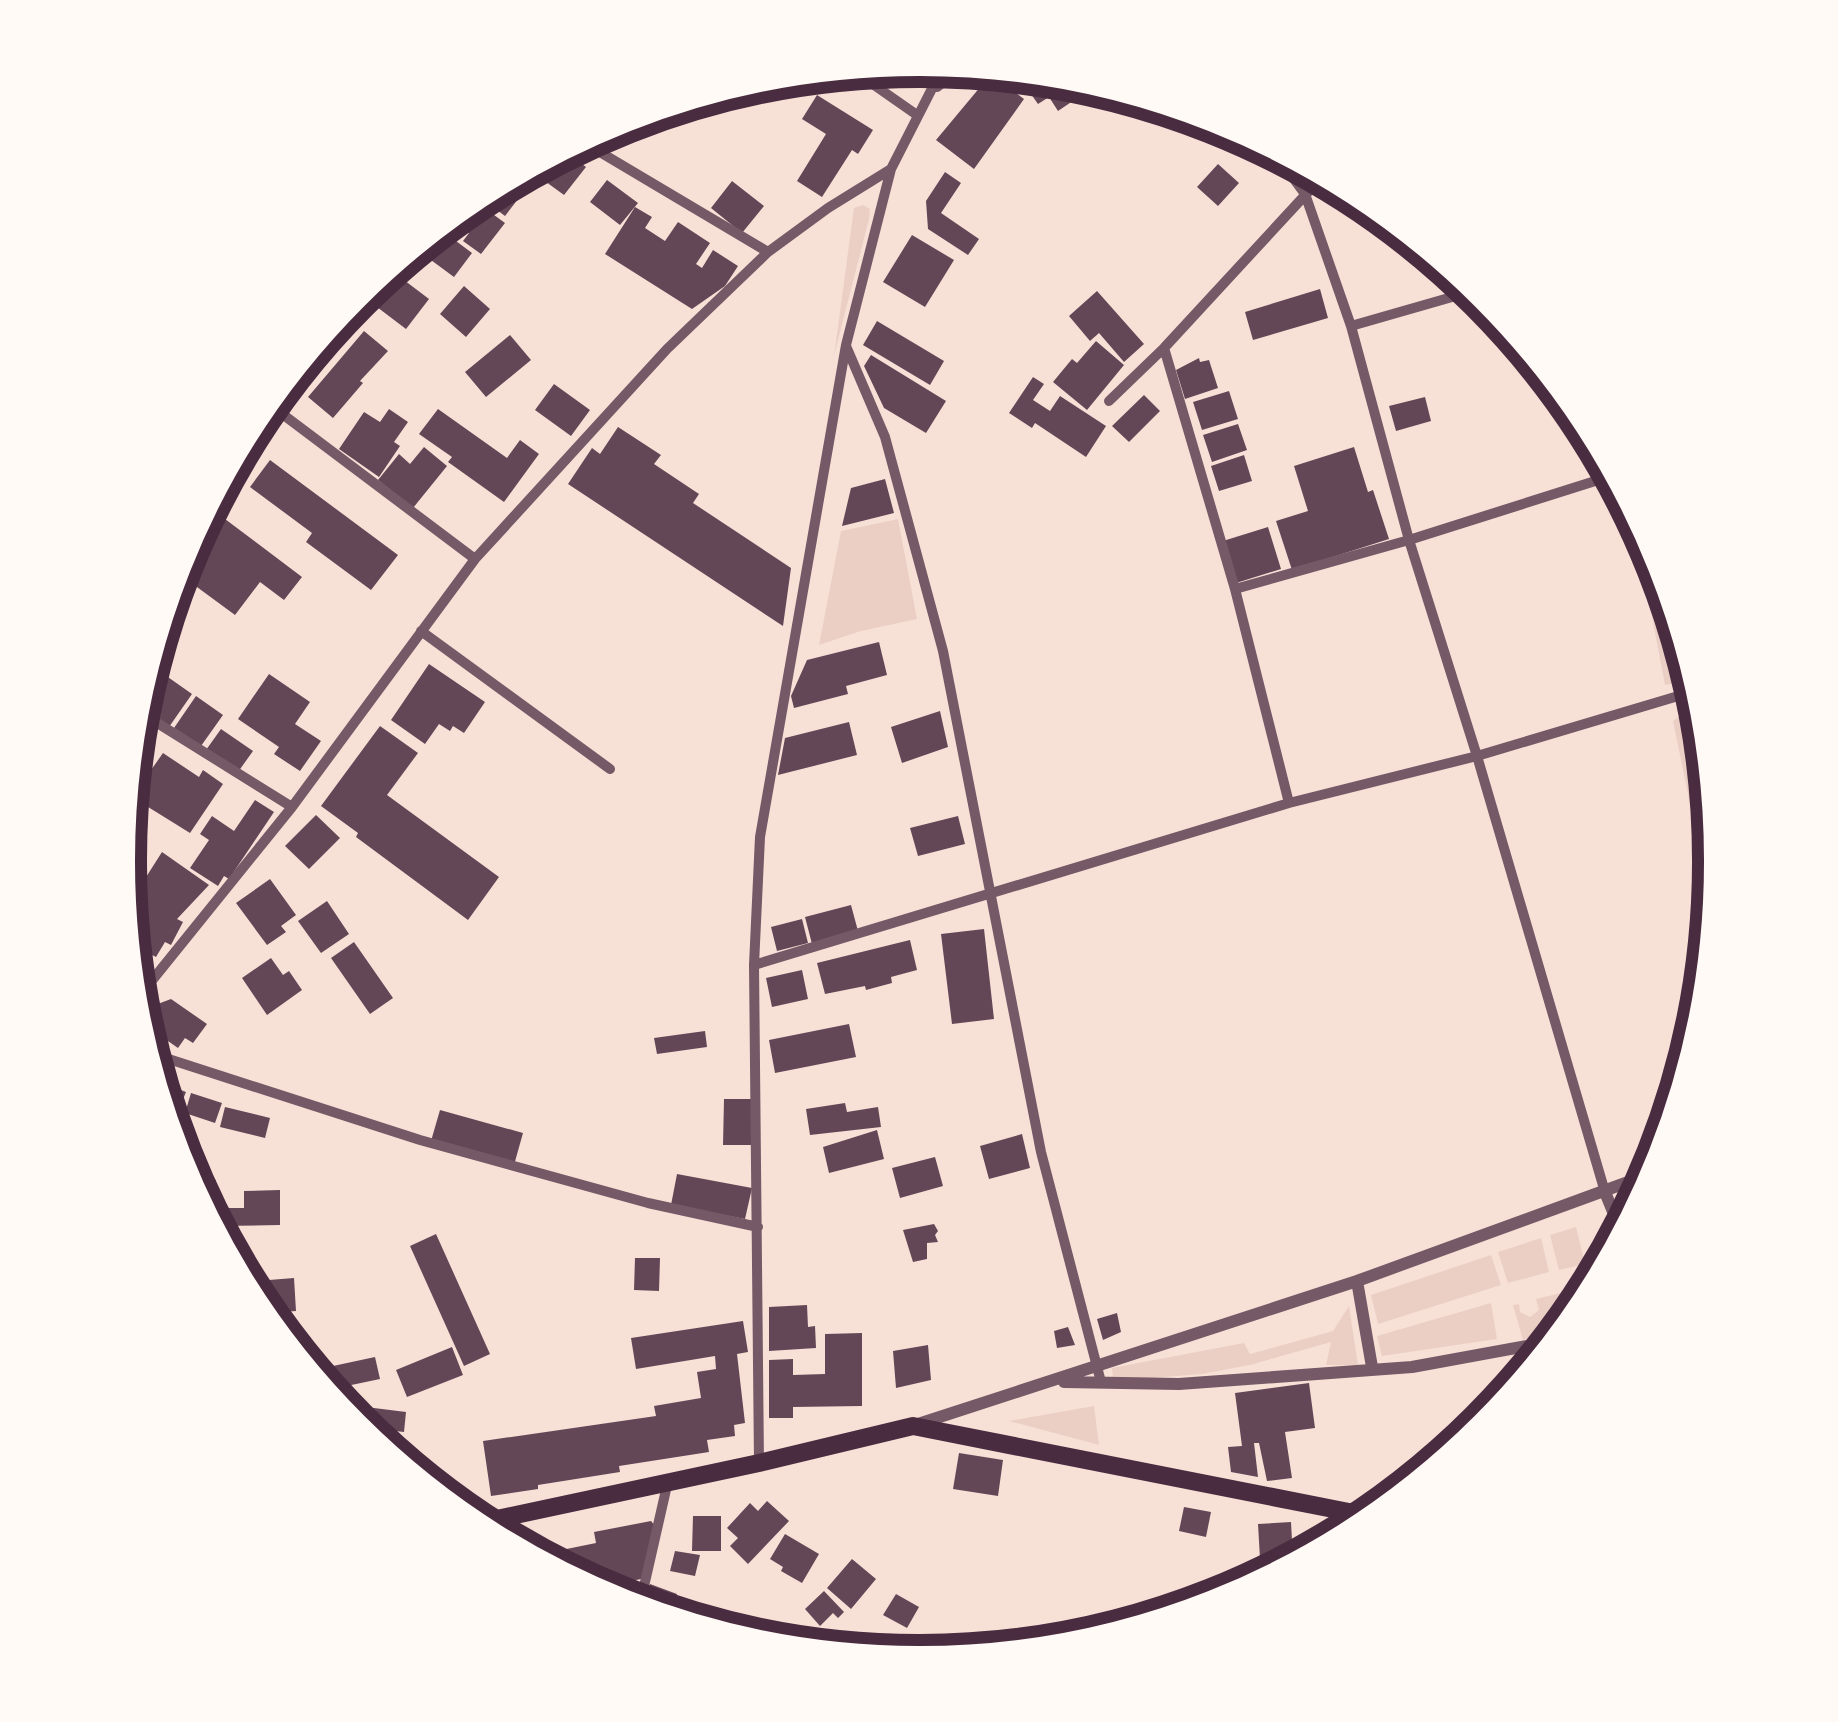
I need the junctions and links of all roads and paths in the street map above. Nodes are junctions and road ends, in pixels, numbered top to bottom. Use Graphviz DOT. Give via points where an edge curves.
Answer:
graph roads {
  1 [pos="936,83"];
  2 [pos="941,83"];
  3 [pos="873,84"];
  4 [pos="932,90"];
  5 [pos="917,114"];
  6 [pos="600,152"];
  7 [pos="892,169"];
  8 [pos="1311,189"];
  9 [pos="1314,191"];
  10 [pos="768,252"];
  11 [pos="1454,297"];
  12 [pos="1352,326"];
  13 [pos="846,345"];
  14 [pos="1164,348"];
  15 [pos="1109,401"];
  16 [pos="282,413"];
  17 [pos="1597,480"];
  18 [pos="1409,540"];
  19 [pos="475,559"];
  20 [pos="1235,589"];
  21 [pos="422,632"];
  22 [pos="1680,695"];
  23 [pos="153,721"];
  24 [pos="1478,756"];
  25 [pos="610,769"];
  26 [pos="1290,802"];
  27 [pos="292,808"];
  28 [pos="992,893"];
  29 [pos="754,965"];
  30 [pos="150,982"];
  31 [pos="166,1058"];
  32 [pos="1627,1183"];
  33 [pos="1606,1192"];
  34 [pos="1613,1212"];
  35 [pos="758,1228"];
  36 [pos="1357,1281"];
  37 [pos="1528,1346"];
  38 [pos="1098,1365"];
  39 [pos="1372,1367"];
  40 [pos="1057,1382"];
  41 [pos="1100,1382"];
  42 [pos="913,1426"];
  43 [pos="759,1463"];
  44 [pos="668,1480"];
  45 [pos="1346,1511"];
  46 [pos="502,1518"];
  47 [pos="644,1588"];
  1 -- 4 [label="street"];
  2 -- 4 [label="street"];
  3 -- 5 [label="street"];
  4 -- 5 [label="street"];
  5 -- 7 [label="street"];
  6 -- 10 [label="street"];
  7 -- 10 [label="street"];
  7 -- 13 [label="street"];
  8 -- 14 [label="street"];
  9 -- 12 [label="street"];
  10 -- 19 [label="street" via="667,349"];
  11 -- 12 [label="street"];
  12 -- 18 [label="street"];
  13 -- 28 [label="street" via="886,437 943,651"];
  13 -- 29 [label="street" via="760,836"];
  14 -- 15 [label="street"];
  14 -- 20 [label="street"];
  16 -- 19 [label="street"];
  17 -- 18 [label="street"];
  18 -- 20 [label="street"];
  18 -- 24 [label="street"];
  19 -- 21 [label="street"];
  20 -- 26 [label="street"];
  21 -- 25 [label="street"];
  21 -- 27 [label="street"];
  22 -- 24 [label="street"];
  23 -- 27 [label="street"];
  24 -- 26 [label="street"];
  24 -- 33 [label="street"];
  26 -- 28 [label="street"];
  27 -- 30 [label="street"];
  28 -- 29 [label="street"];
  28 -- 38 [label="street" via="1041,1152"];
  29 -- 35 [label="street"];
  31 -- 35 [label="street" via="420,1140"];
  32 -- 33 [label="street"];
  33 -- 34 [label="street"];
  33 -- 36 [label="street"];
  35 -- 43 [label="street"];
  36 -- 38 [label="street"];
  36 -- 39 [label="street"];
  37 -- 39 [label="street" via="1412,1367"];
  38 -- 40 [label="street"];
  38 -- 41 [label="street"];
  39 -- 41 [label="street" via="1179,1384"];
  40 -- 41 [label="street"];
  40 -- 42 [label="street"];
  42 -- 43 [label="highway"];
  42 -- 45 [label="highway"];
  43 -- 44 [label="highway"];
  44 -- 46 [label="highway"];
  44 -- 47 [label="street"];
}
